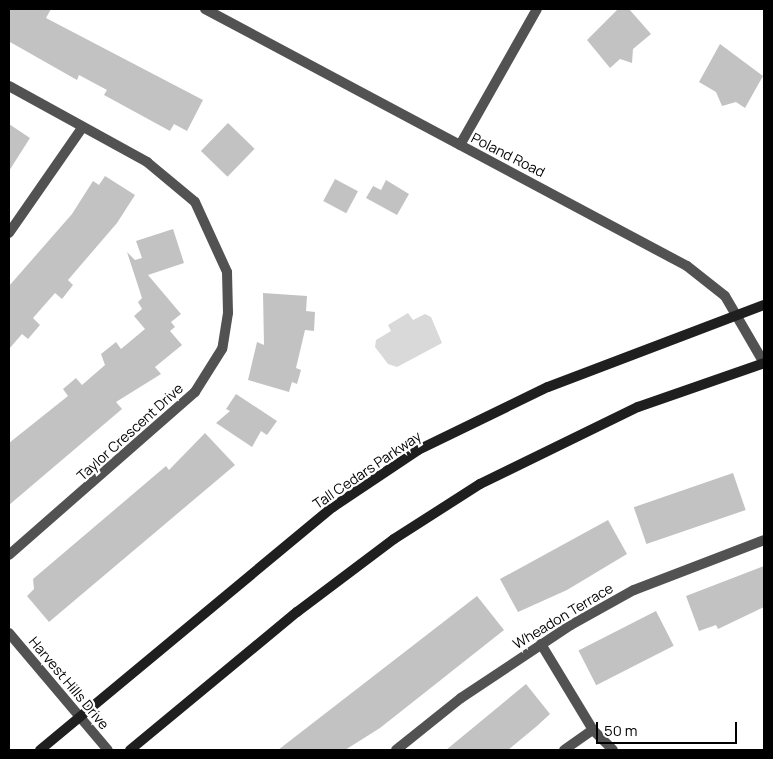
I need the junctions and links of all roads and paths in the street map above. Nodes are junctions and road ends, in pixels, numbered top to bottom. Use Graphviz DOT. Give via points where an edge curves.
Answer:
graph roads {
  1 [pos="205,9"];
  2 [pos="537,9"];
  3 [pos="9,86"];
  4 [pos="82,128"];
  5 [pos="460,145"];
  6 [pos="9,233"];
  7 [pos="764,305"];
  8 [pos="738,313"];
  9 [pos="764,363"];
  10 [pos="764,540"];
  11 [pos="9,555"];
  12 [pos="9,633"];
  13 [pos="541,644"];
  14 [pos="80,717"];
  15 [pos="593,730"];
  16 [pos="40,750"];
  17 [pos="108,750"];
  18 [pos="130,750"];
  19 [pos="396,750"];
  20 [pos="564,750"];
  21 [pos="613,750"];
  1 -- 5 [label="street, Poland Road"];
  2 -- 5 [label="street"];
  3 -- 4 [label="street, Taylor Crescent Drive"];
  4 -- 6 [label="street"];
  4 -- 11 [label="street, Taylor Crescent Drive" via="147,162 195,202 227,272 222,349 195,392"];
  5 -- 8 [label="street, Poland Road" via="687,266 708,281"];
  7 -- 8 [label="main road, Tall Cedars Parkway"];
  8 -- 9 [label="street, Poland Road"];
  8 -- 14 [label="main road, Tall Cedars Parkway" via="548,387 418,450 333,507"];
  9 -- 18 [label="main road" via="638,407 480,484 394,539 297,612"];
  10 -- 13 [label="street, Wheadon Terrace" via="634,590"];
  12 -- 14 [label="street, Harvest Hills Drive"];
  13 -- 15 [label="street"];
  13 -- 19 [label="street, Wheadon Terrace" via="461,698"];
  14 -- 16 [label="main road, Tall Cedars Parkway"];
  14 -- 17 [label="street, Harvest Hills Drive"];
  15 -- 20 [label="street"];
  15 -- 21 [label="street"];
}
